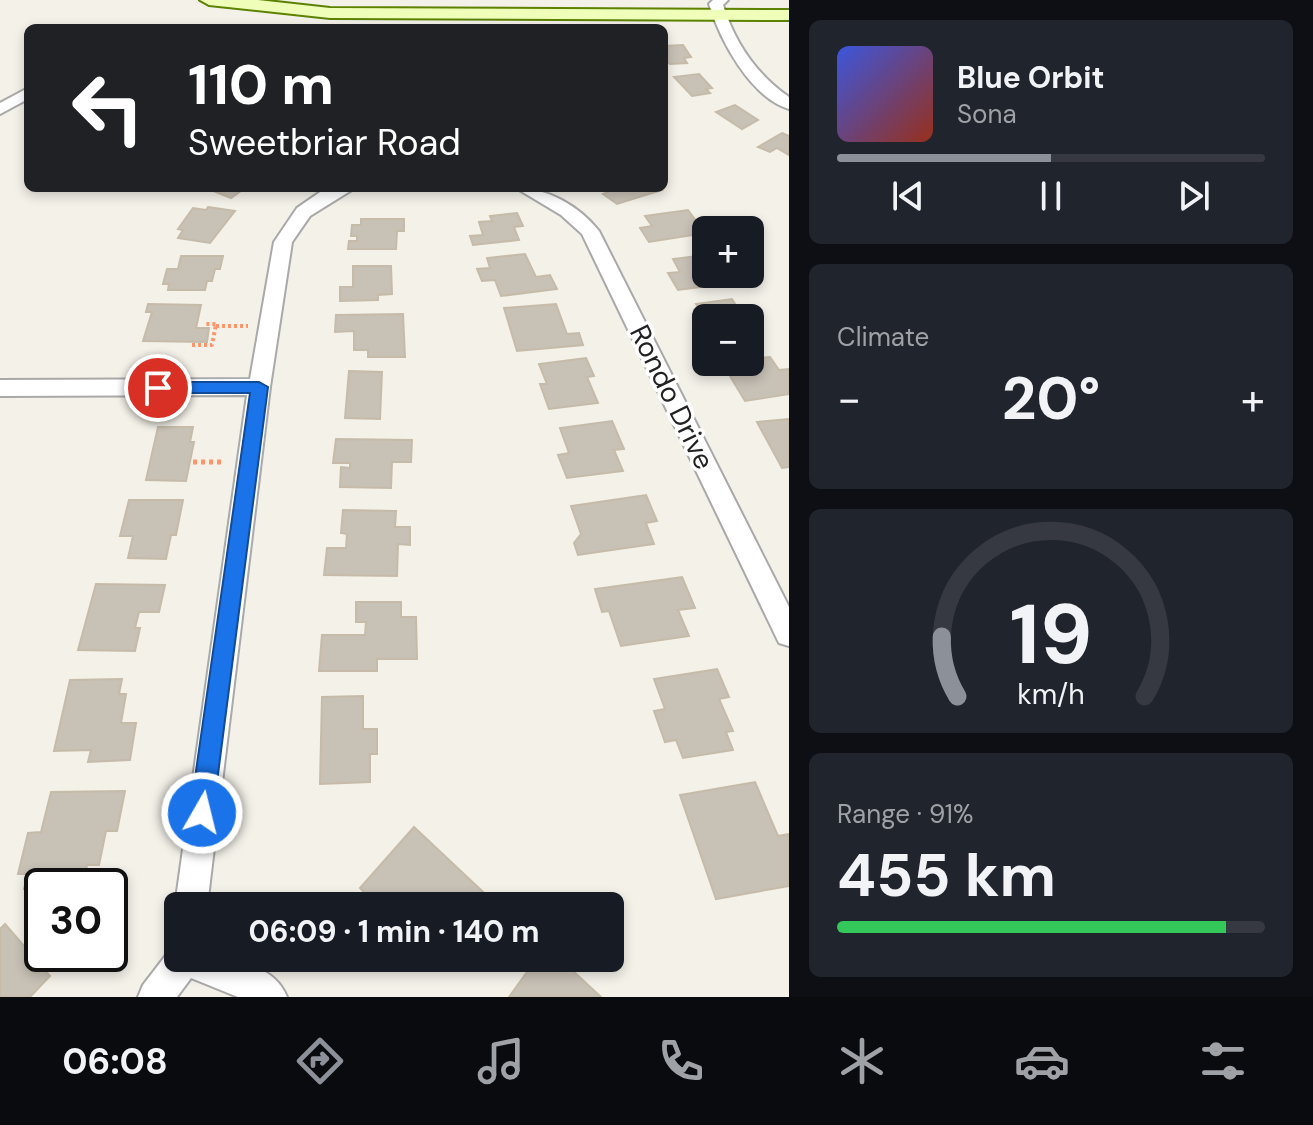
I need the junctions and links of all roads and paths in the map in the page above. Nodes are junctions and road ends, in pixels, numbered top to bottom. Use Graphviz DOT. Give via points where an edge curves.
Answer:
graph roads {
  1 [pos="209,0"];
  2 [pos="720,7"];
  3 [pos="789,15"];
  4 [pos="24,95"];
  5 [pos="789,104"];
  6 [pos="0,109"];
  7 [pos="332,192"];
  8 [pos="532,192"];
  9 [pos="204,324"];
  10 [pos="192,345"];
  11 [pos="259,387"];
  12 [pos="0,388"];
  13 [pos="789,634"];
  14 [pos="193,892"];
  15 [pos="174,972"];
  16 [pos="221,972"];
  17 [pos="155,997"];
  18 [pos="270,997"];
  1 -- 2 [label="street" via="383,14"];
  2 -- 3 [label="street"];
  2 -- 5 [label="street" via="747,66 769,92"];
  4 -- 6 [label="street"];
  7 -- 11 [label="street" via="303,212 283,242"];
  8 -- 13 [label="street, Rondo Drive" via="590,231"];
  9 -- 10 [label="path" via="216,324 212,345"];
  11 -- 12 [label="street"];
  11 -- 14 [label="street"];
  15 -- 17 [label="street"];
  16 -- 18 [label="street"];
}
